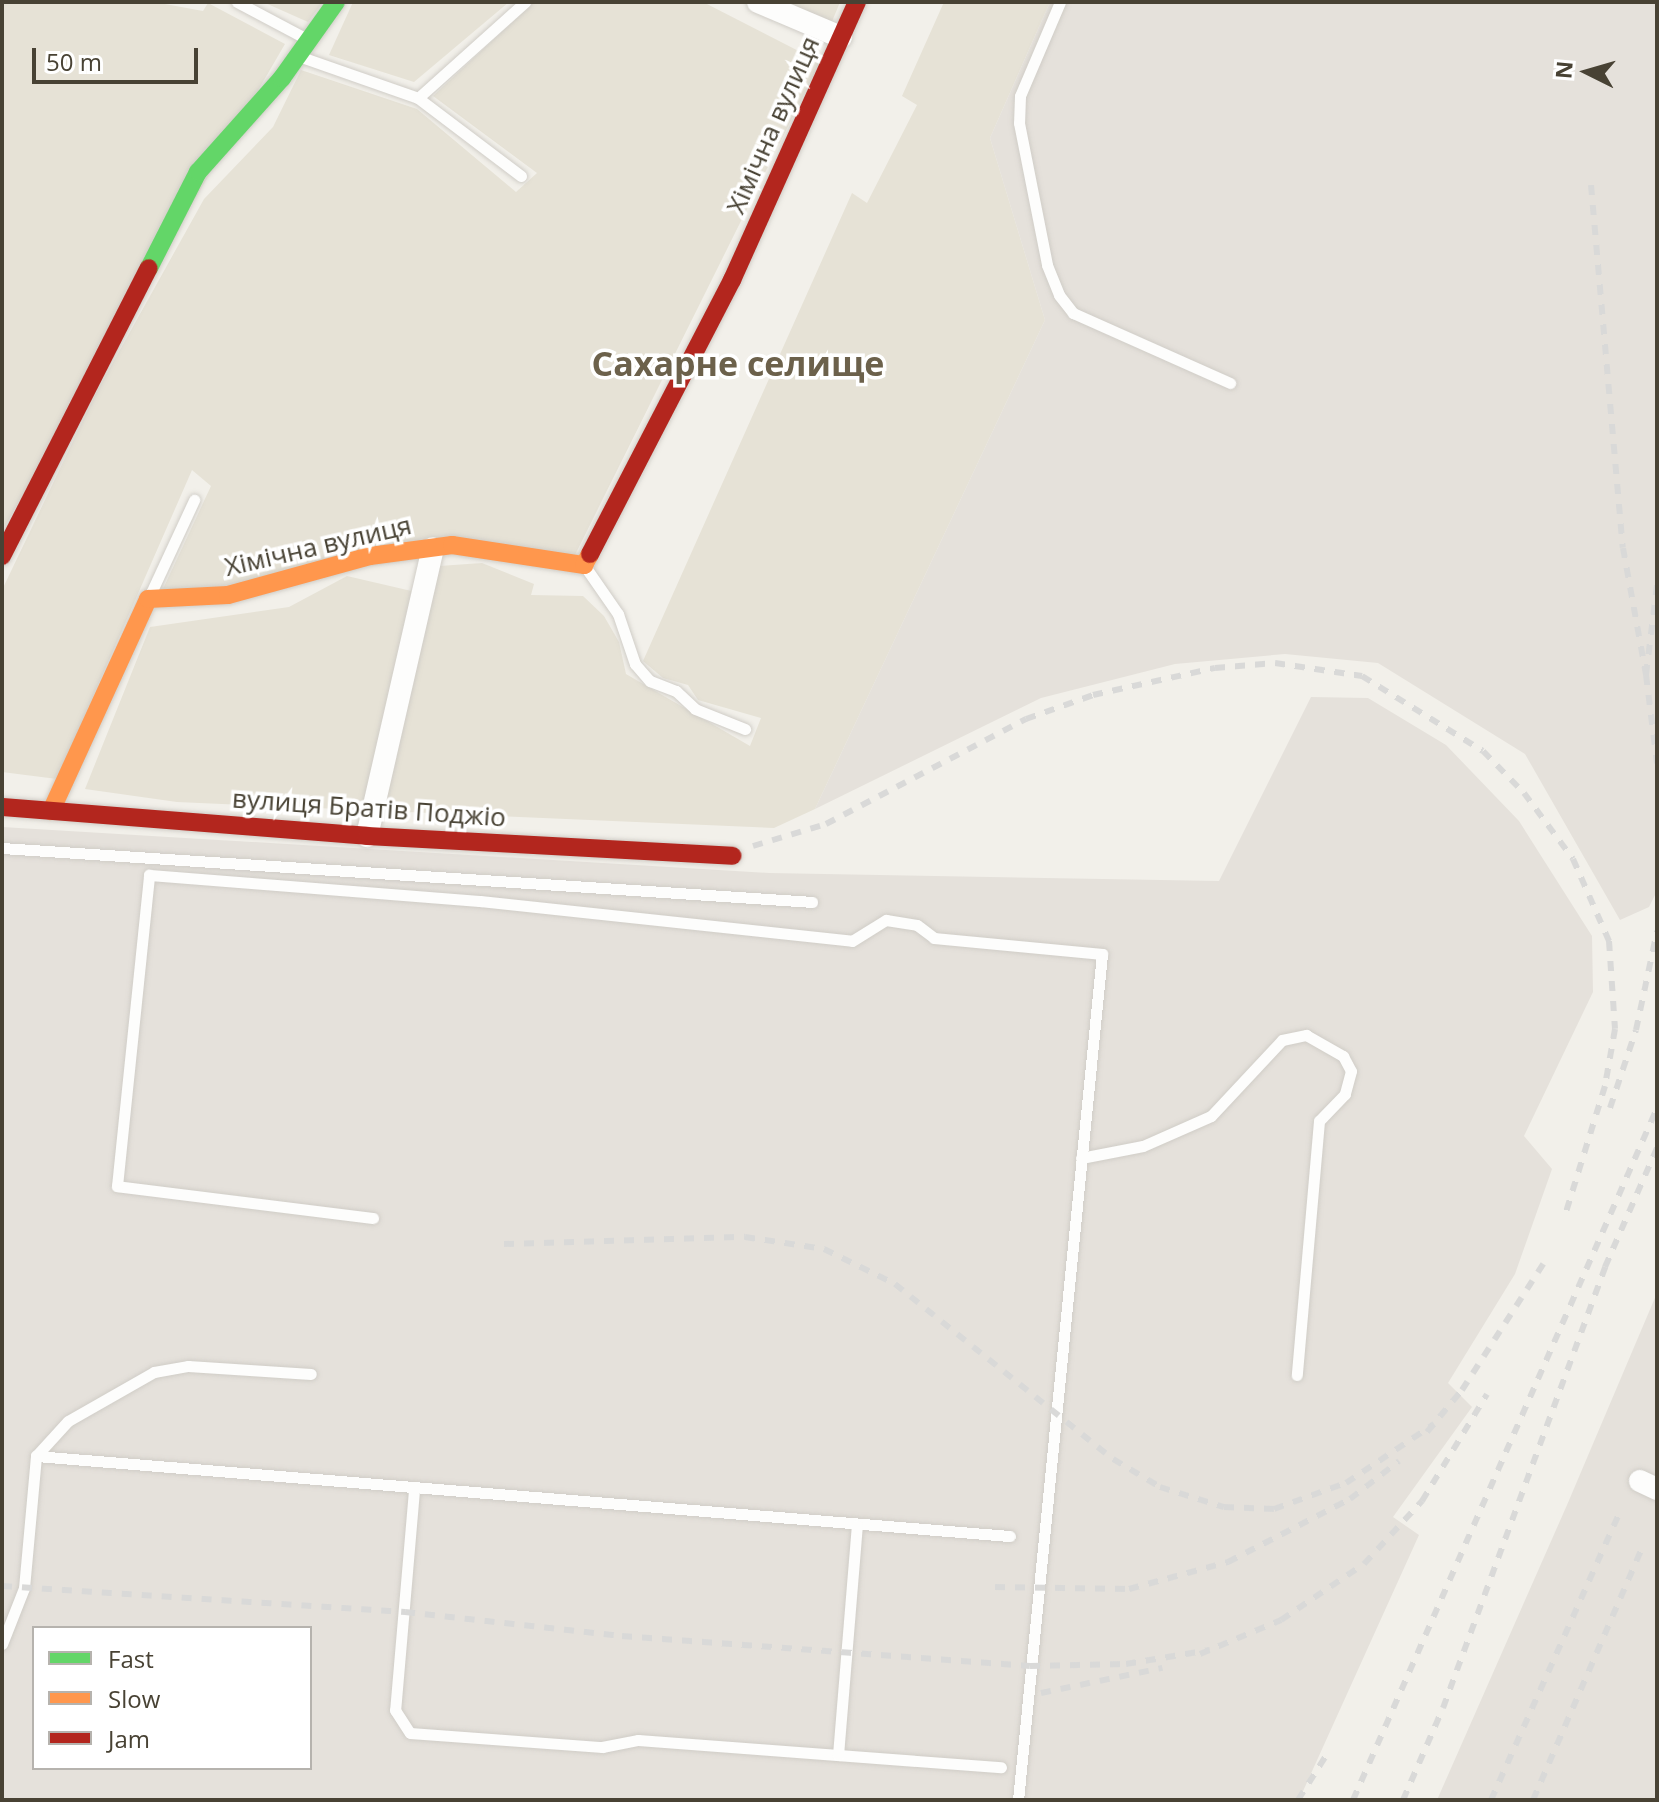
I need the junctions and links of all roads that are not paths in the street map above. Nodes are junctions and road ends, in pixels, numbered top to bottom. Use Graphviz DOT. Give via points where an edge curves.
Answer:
graph roads {
  1 [pos="237,2"];
  2 [pos="336,2"];
  3 [pos="525,2"];
  4 [pos="758,2"];
  5 [pos="857,2"];
  6 [pos="1060,2"];
  7 [pos="841,37"];
  8 [pos="309,40"];
  9 [pos="298,56"];
  10 [pos="418,98"];
  11 [pos="521,176"];
  12 [pos="1230,383"];
  13 [pos="194,500"];
  14 [pos="433,548"];
  15 [pos="2,556"];
  16 [pos="584,565"];
  17 [pos="148,599"];
  18 [pos="745,729"];
  19 [pos="2,807"];
  20 [pos="51,811"];
  21 [pos="367,836"];
  22 [pos="2,848"];
  23 [pos="732,856"];
  24 [pos="812,902"];
  25 [pos="1081,1158"];
  26 [pos="373,1218"];
  27 [pos="311,1374"];
  28 [pos="1297,1375"];
  29 [pos="36,1456"];
  30 [pos="414,1490"];
  31 [pos="857,1526"];
  32 [pos="1010,1536"];
  33 [pos="2,1644"];
  34 [pos="838,1755"];
  35 [pos="1001,1767"];
  36 [pos="1018,1800"];
  1 -- 8 [label="lane"];
  2 -- 8 [label="street"];
  3 -- 10 [label="lane"];
  4 -- 7 [label="street"];
  5 -- 7 [label="street, Хімічна вулиця"];
  6 -- 12 [label="lane" via="1020,96 1019,123 1047,265 1059,295 1073,313"];
  7 -- 16 [label="street, Хімічна вулиця" via="725,294"];
  8 -- 9 [label="street"];
  9 -- 10 [label="lane"];
  9 -- 15 [label="street" via="198,172"];
  10 -- 11 [label="lane"];
  13 -- 17 [label="lane"];
  14 -- 16 [label="street, Хімічна вулиця" via="478,546"];
  14 -- 17 [label="street, Хімічна вулиця" via="370,556 228,595"];
  14 -- 21 [label="street"];
  16 -- 18 [label="lane" via="618,614 635,664 650,681 676,691 695,709"];
  17 -- 20 [label="street"];
  19 -- 20 [label="street, вулиця Братів Поджіо"];
  20 -- 21 [label="street, вулиця Братів Поджіо"];
  21 -- 23 [label="street, вулиця Братів Поджіо"];
  22 -- 24 [label="lane"];
  25 -- 26 [label="lane" via="1102,954 934,938 917,925 886,920 852,941 480,901 149,875 117,1186"];
  25 -- 28 [label="lane" via="1143,1146 1211,1116 1282,1040 1306,1035 1343,1056 1351,1071 1345,1094 1319,1121"];
  25 -- 36 [label="lane"];
  27 -- 29 [label="lane" via="188,1366 154,1372 68,1421"];
  29 -- 30 [label="lane"];
  29 -- 33 [label="lane" via="24,1588"];
  30 -- 31 [label="lane"];
  30 -- 34 [label="lane" via="395,1710 410,1733 602,1747 638,1740"];
  31 -- 32 [label="lane"];
  31 -- 34 [label="lane"];
  34 -- 35 [label="lane"];
}
